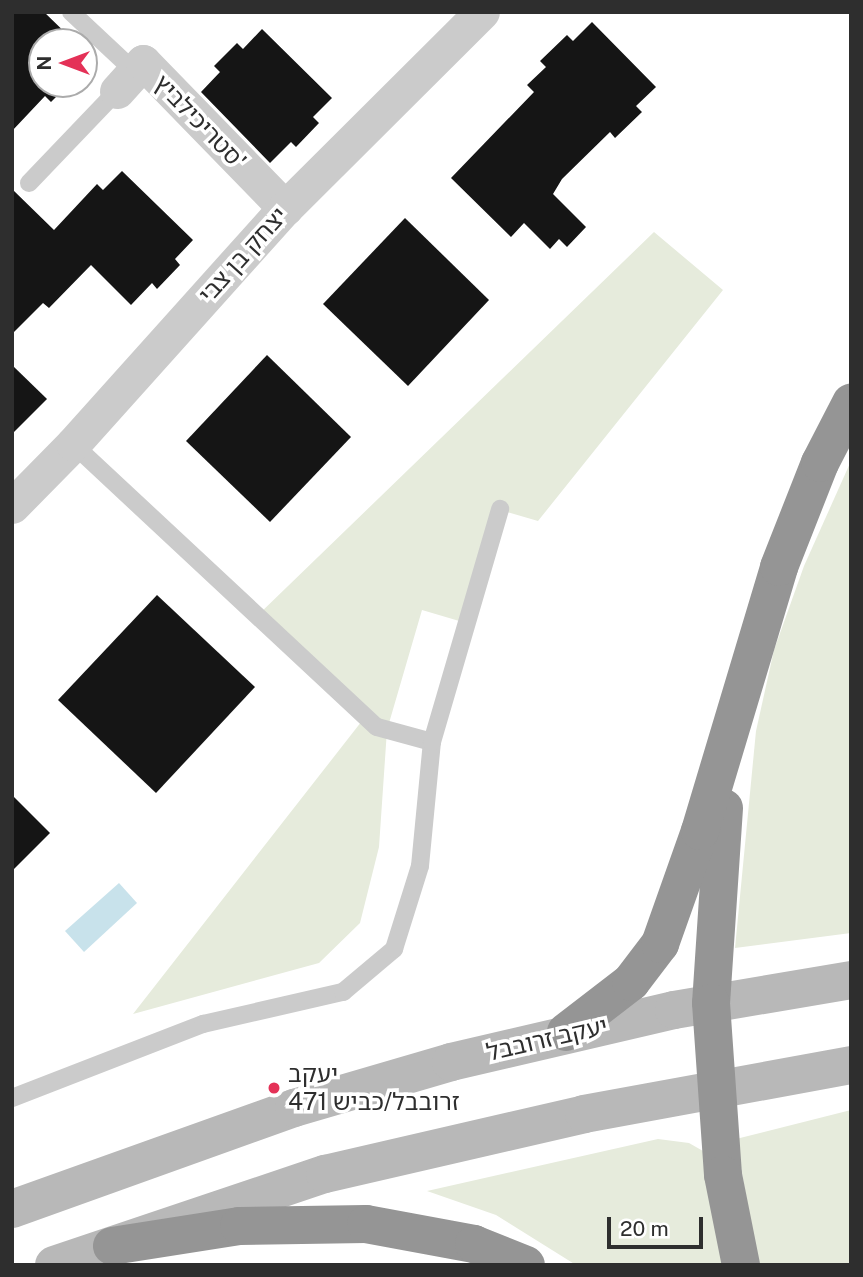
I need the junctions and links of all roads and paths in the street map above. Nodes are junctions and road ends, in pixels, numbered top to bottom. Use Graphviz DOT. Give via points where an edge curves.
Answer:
graph roads {
  1 [pos="71,12"];
  2 [pos="482,12"];
  3 [pos="126,80"];
  4 [pos="29,183"];
  5 [pos="285,208"];
  6 [pos="851,403"];
  7 [pos="74,444"];
  8 [pos="12,506"];
  9 [pos="500,509"];
  10 [pos="746,684"];
  11 [pos="432,742"];
  12 [pos="851,980"];
  13 [pos="711,1003"];
  14 [pos="566,1032"];
  15 [pos="851,1065"];
  16 [pos="715,1090"];
  17 [pos="12,1098"];
  18 [pos="12,1209"];
  19 [pos="113,1246"];
  20 [pos="54,1265"];
  21 [pos="526,1265"];
  22 [pos="741,1265"];
  1 -- 3 [label="lane"];
  2 -- 5 [label="street, יצחק בן צבי"];
  3 -- 4 [label="lane"];
  3 -- 5 [label="street, סטריכילביץ'" via="143,62"];
  5 -- 7 [label="street, יצחק בן צבי"];
  6 -- 10 [label="highway" via="799,513"];
  7 -- 8 [label="street, יצחק בן צבי"];
  7 -- 11 [label="lane" via="377,727"];
  9 -- 11 [label="lane"];
  10 -- 13 [label="highway" via="722,819"];
  10 -- 14 [label="highway" via="660,944 631,982"];
  11 -- 17 [label="lane" via="420,866 394,949 353,985 344,992 203,1024"];
  12 -- 13 [label="main road, יעקב זרובבל"];
  13 -- 14 [label="main road, יעקב זרובבל"];
  13 -- 16 [label="highway"];
  14 -- 18 [label="main road, יעקב זרובבל" via="294,1108"];
  15 -- 16 [label="main road"];
  16 -- 19 [label="main road" via="584,1114 325,1174"];
  16 -- 22 [label="highway" via="723,1175"];
  19 -- 20 [label="main road"];
  19 -- 21 [label="highway" via="239,1226 366,1224 474,1244"];
}
